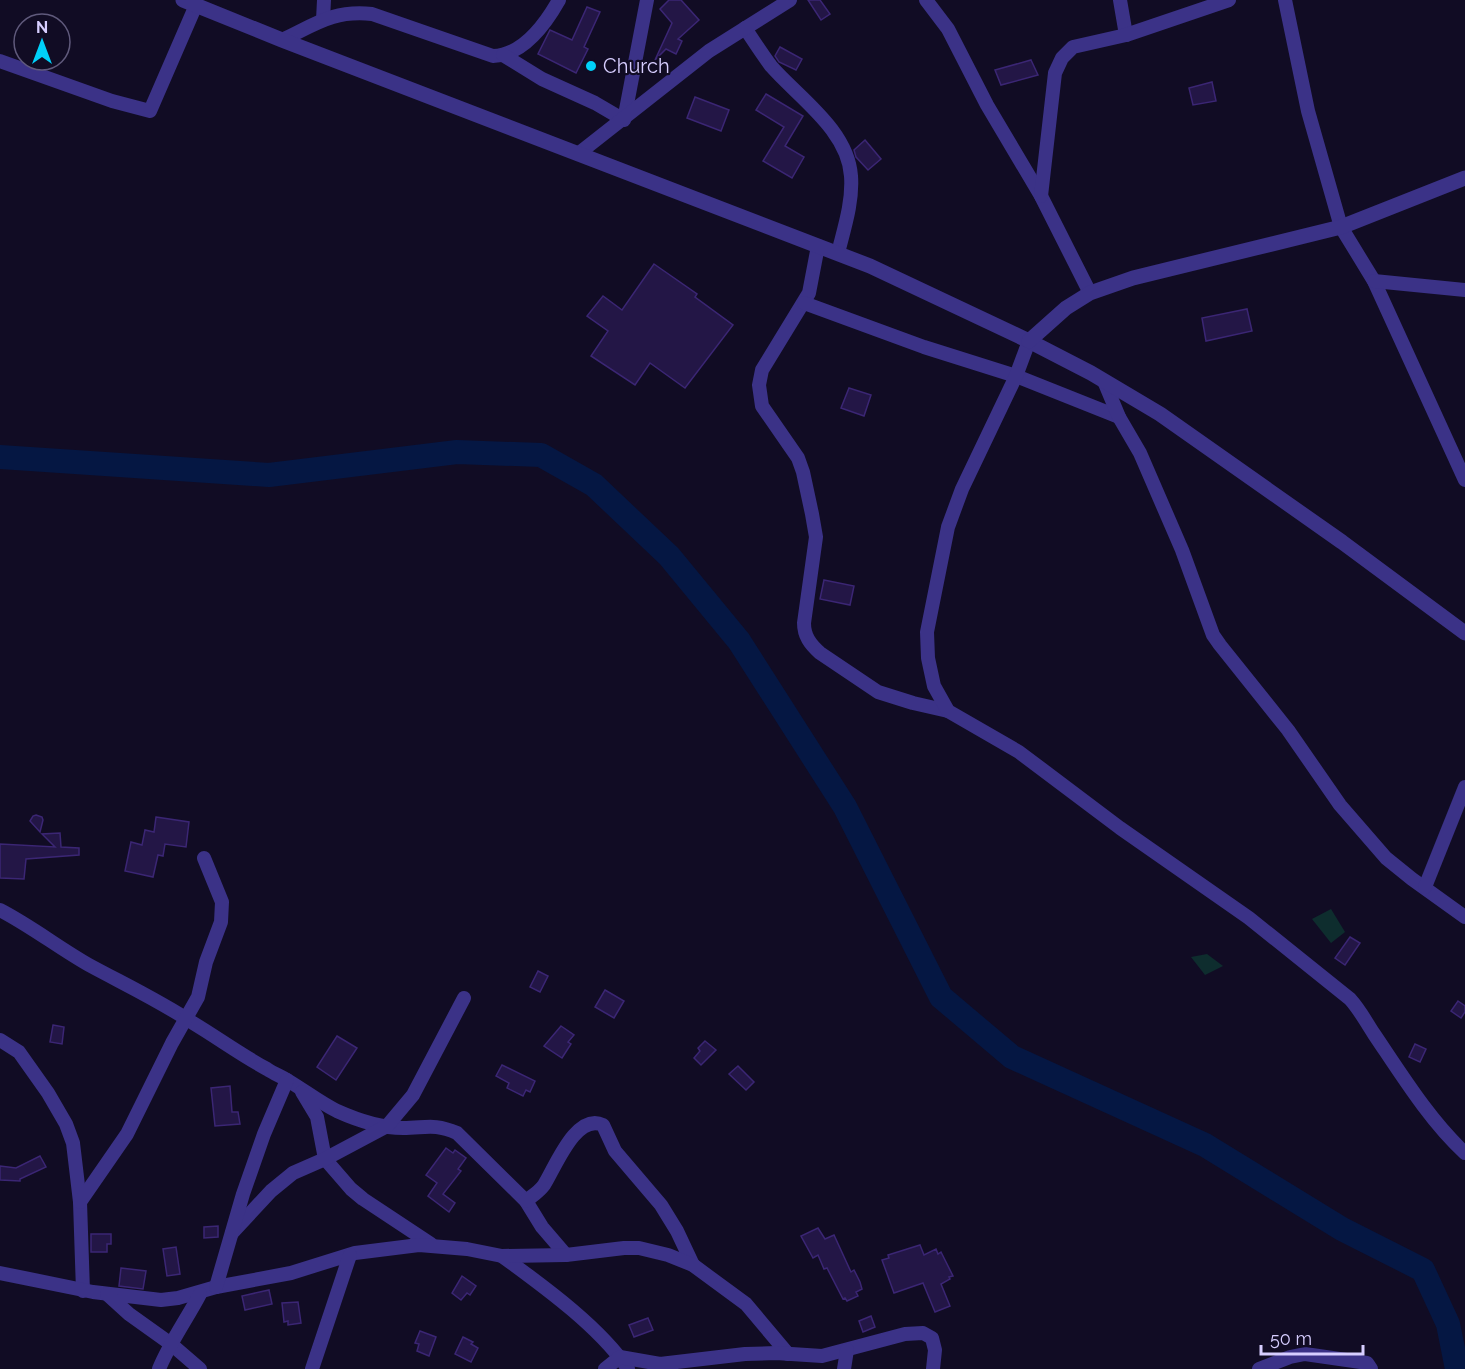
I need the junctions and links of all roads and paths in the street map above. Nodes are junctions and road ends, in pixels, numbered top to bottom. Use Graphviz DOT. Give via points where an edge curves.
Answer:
graph roads {
  1 [pos="324,0"];
  2 [pos="559,0"];
  3 [pos="647,0"];
  4 [pos="790,0"];
  5 [pos="926,0"];
  6 [pos="1119,0"];
  7 [pos="1229,0"];
  8 [pos="1285,0"];
  9 [pos="189,3"];
  10 [pos="323,20"];
  11 [pos="745,28"];
  12 [pos="1126,35"];
  13 [pos="282,40"];
  14 [pos="503,55"];
  15 [pos="0,61"];
  16 [pos="624,120"];
  17 [pos="578,154"];
  18 [pos="1465,178"];
  19 [pos="1041,196"];
  20 [pos="1341,227"];
  21 [pos="819,246"];
  22 [pos="838,253"];
  23 [pos="1374,281"];
  24 [pos="1465,290"];
  25 [pos="1090,292"];
  26 [pos="804,303"];
  27 [pos="1029,341"];
  28 [pos="1016,376"];
  29 [pos="1104,381"];
  30 [pos="1119,417"];
  31 [pos="1465,480"];
  32 [pos="1465,633"];
  33 [pos="948,711"];
  34 [pos="1465,787"];
  35 [pos="204,858"];
  36 [pos="1425,888"];
  37 [pos="0,910"];
  38 [pos="1465,917"];
  39 [pos="464,998"];
  40 [pos="186,1018"];
  41 [pos="0,1030"];
  42 [pos="0,1040"];
  43 [pos="19,1052"];
  44 [pos="287,1080"];
  45 [pos="301,1090"];
  46 [pos="387,1126"];
  47 [pos="1465,1153"];
  48 [pos="325,1159"];
  49 [pos="526,1201"];
  50 [pos="80,1202"];
  51 [pos="232,1233"];
  52 [pos="433,1245"];
  53 [pos="350,1255"];
  54 [pos="566,1255"];
  55 [pos="502,1256"];
  56 [pos="693,1265"];
  57 [pos="0,1273"];
  58 [pos="216,1287"];
  59 [pos="83,1291"];
  60 [pos="200,1293"];
  61 [pos="106,1294"];
  62 [pos="171,1344"];
  63 [pos="847,1350"];
  64 [pos="788,1354"];
  65 [pos="620,1357"];
  66 [pos="159,1369"];
  67 [pos="200,1369"];
  68 [pos="312,1369"];
  69 [pos="605,1369"];
  70 [pos="628,1369"];
  71 [pos="844,1369"];
  72 [pos="933,1369"];
  73 [pos="1259,1369"];
  74 [pos="1371,1369"];
  1 -- 10 [label="street"];
  2 -- 14 [label="street" via="534,35"];
  3 -- 16 [label="street"];
  4 -- 11 [label="street"];
  5 -- 19 [label="street" via="948,29"];
  6 -- 12 [label="street"];
  7 -- 12 [label="street"];
  8 -- 20 [label="street" via="1308,111"];
  9 -- 13 [label="street"];
  9 -- 15 [label="street" via="150,111"];
  10 -- 13 [label="street"];
  10 -- 14 [label="street" via="351,12 372,14 493,56"];
  11 -- 16 [label="street"];
  11 -- 22 [label="street" via="771,65 834,134 845,154 851,175 849,209"];
  12 -- 19 [label="street" via="1073,47 1062,58 1055,74"];
  13 -- 17 [label="street"];
  14 -- 16 [label="street"];
  16 -- 17 [label="street"];
  17 -- 21 [label="street"];
  18 -- 20 [label="street"];
  19 -- 25 [label="street"];
  20 -- 23 [label="street"];
  20 -- 25 [label="street"];
  21 -- 22 [label="street"];
  21 -- 26 [label="street"];
  22 -- 27 [label="street"];
  23 -- 24 [label="street"];
  23 -- 31 [label="street"];
  25 -- 27 [label="street"];
  26 -- 28 [label="street"];
  26 -- 33 [label="street" via="762,370 759,385 762,406 798,458 814,525 814,559 804,632 820,653 878,692"];
  27 -- 28 [label="street"];
  27 -- 29 [label="street"];
  28 -- 30 [label="street"];
  28 -- 33 [label="street" via="948,527 932,604 928,658 934,686"];
  29 -- 30 [label="street"];
  29 -- 32 [label="street" via="1160,414"];
  30 -- 36 [label="street" via="1140,453 1182,550 1213,635 1288,730 1340,805 1386,858"];
  33 -- 47 [label="street" via="1019,752 1249,918 1350,999 1446,1136"];
  34 -- 36 [label="street"];
  35 -- 40 [label="street" via="222,902 221,922 198,997"];
  36 -- 38 [label="street"];
  37 -- 40 [label="street"];
  39 -- 46 [label="street" via="413,1095"];
  40 -- 44 [label="street"];
  40 -- 50 [label="street" via="127,1134"];
  41 -- 43 [label="street"];
  42 -- 43 [label="street"];
  43 -- 50 [label="street" via="66,1124 73,1143"];
  44 -- 45 [label="street"];
  44 -- 51 [label="street" via="264,1134"];
  45 -- 46 [label="street" via="337,1110"];
  45 -- 48 [label="street" via="316,1117"];
  46 -- 48 [label="street"];
  46 -- 49 [label="street" via="427,1125 457,1133"];
  48 -- 51 [label="street" via="293,1173"];
  48 -- 52 [label="street" via="363,1199"];
  49 -- 54 [label="street"];
  49 -- 56 [label="street" via="540,1190 570,1140 589,1123 597,1122 603,1125 627,1168 661,1205"];
  50 -- 59 [label="street"];
  51 -- 58 [label="street"];
  52 -- 53 [label="street"];
  52 -- 55 [label="street"];
  53 -- 58 [label="street" via="291,1273"];
  53 -- 68 [label="street"];
  54 -- 55 [label="street"];
  54 -- 56 [label="street" via="639,1248"];
  55 -- 65 [label="street" via="578,1316"];
  56 -- 64 [label="street" via="746,1304"];
  57 -- 59 [label="street"];
  58 -- 60 [label="street"];
  59 -- 61 [label="street"];
  60 -- 61 [label="street" via="161,1300"];
  60 -- 62 [label="street"];
  61 -- 62 [label="street"];
  62 -- 66 [label="street"];
  62 -- 67 [label="street"];
  63 -- 64 [label="street" via="822,1356"];
  63 -- 71 [label="street"];
  63 -- 72 [label="street" via="904,1334 923,1333 932,1338"];
  64 -- 65 [label="street" via="746,1354 660,1364"];
  65 -- 69 [label="street"];
  65 -- 70 [label="street"];
  73 -- 74 [label="street" via="1305,1354 1367,1363"];
}
